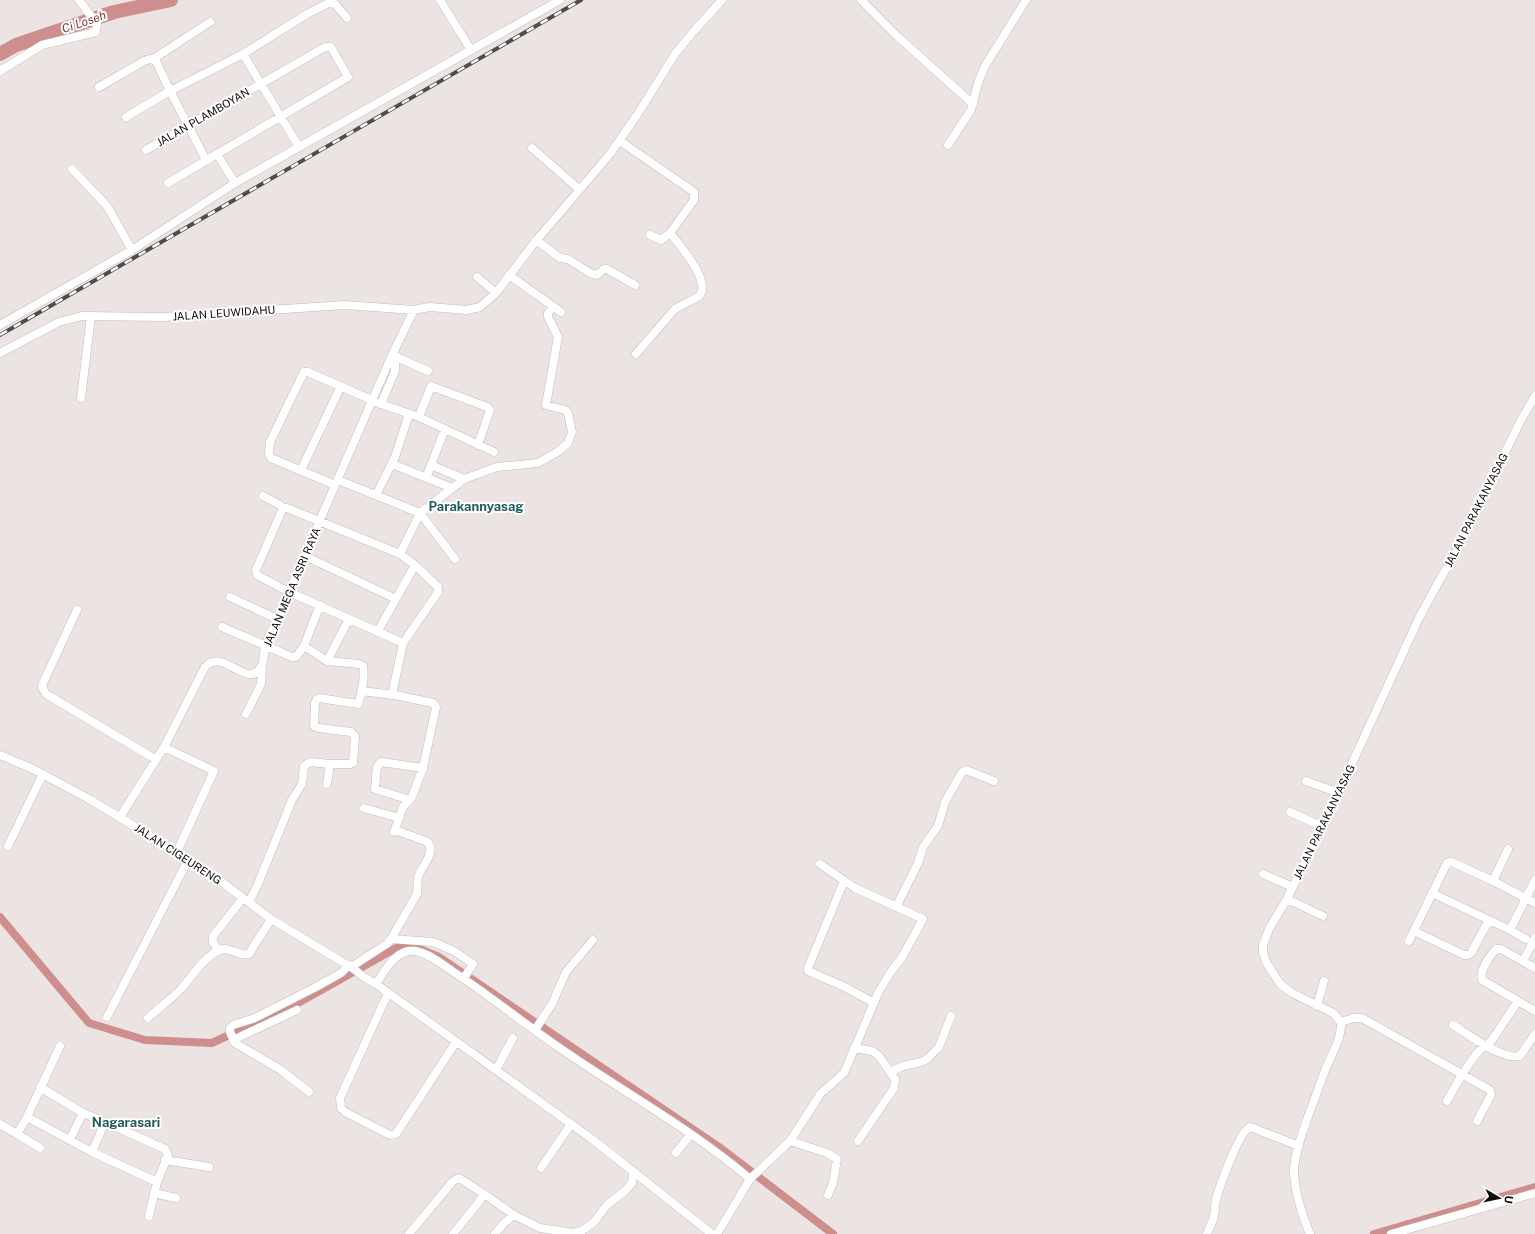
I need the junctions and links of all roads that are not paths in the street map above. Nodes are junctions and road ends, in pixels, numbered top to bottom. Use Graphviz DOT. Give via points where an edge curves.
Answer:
graph roads {
  1 [pos="79,0"];
  2 [pos="440,0"];
  3 [pos="560,0"];
  4 [pos="722,0"];
  5 [pos="861,0"];
  6 [pos="1026,0"];
  7 [pos="347,18"];
  8 [pos="210,22"];
  9 [pos="471,50"];
  10 [pos="243,54"];
  11 [pos="152,59"];
  12 [pos="0,70"];
  13 [pos="261,84"];
  14 [pos="99,87"];
  15 [pos="170,91"];
  16 [pos="973,104"];
  17 [pos="126,117"];
  18 [pos="280,117"];
  19 [pos="188,127"];
  20 [pos="620,141"];
  21 [pos="948,145"];
  22 [pos="299,147"];
  23 [pos="532,148"];
  24 [pos="146,150"];
  25 [pos="217,154"];
  26 [pos="206,160"];
  27 [pos="72,169"];
  28 [pos="168,183"];
  29 [pos="235,183"];
  30 [pos="579,189"];
  31 [pos="670,232"];
  32 [pos="650,235"];
  33 [pos="536,240"];
  34 [pos="132,250"];
  35 [pos="509,275"];
  36 [pos="477,277"];
  37 [pos="635,286"];
  38 [pos="496,293"];
  39 [pos="553,307"];
  40 [pos="414,310"];
  41 [pos="561,312"];
  42 [pos="91,316"];
  43 [pos="0,325"];
  44 [pos="0,353"];
  45 [pos="636,354"];
  46 [pos="391,358"];
  47 [pos="428,370"];
  48 [pos="341,386"];
  49 [pos="1535,396"];
  50 [pos="81,398"];
  51 [pos="377,403"];
  52 [pos="410,414"];
  53 [pos="419,417"];
  54 [pos="445,429"];
  55 [pos="478,445"];
  56 [pos="494,452"];
  57 [pos="392,464"];
  58 [pos="431,465"];
  59 [pos="301,470"];
  60 [pos="426,478"];
  61 [pos="464,479"];
  62 [pos="337,483"];
  63 [pos="452,488"];
  64 [pos="376,495"];
  65 [pos="263,496"];
  66 [pos="283,508"];
  67 [pos="420,513"];
  68 [pos="320,521"];
  69 [pos="400,554"];
  70 [pos="305,556"];
  71 [pos="455,559"];
  72 [pos="415,565"];
  73 [pos="289,592"];
  74 [pos="230,597"];
  75 [pos="396,599"];
  76 [pos="320,605"];
  77 [pos="77,610"];
  78 [pos="277,618"];
  79 [pos="348,619"];
  80 [pos="222,628"];
  81 [pos="378,631"];
  82 [pos="403,643"];
  83 [pos="266,646"];
  84 [pos="304,646"];
  85 [pos="327,661"];
  86 [pos="262,665"];
  87 [pos="361,691"];
  88 [pos="392,695"];
  89 [pos="246,714"];
  90 [pos="164,747"];
  91 [pos="0,755"];
  92 [pos="156,759"];
  93 [pos="330,764"];
  94 [pos="423,768"];
  95 [pos="43,774"];
  96 [pos="994,781"];
  97 [pos="1306,781"];
  98 [pos="327,784"];
  99 [pos="1338,793"];
  100 [pos="410,800"];
  101 [pos="364,808"];
  102 [pos="1290,812"];
  103 [pos="120,817"];
  104 [pos="399,818"];
  105 [pos="1323,827"];
  106 [pos="8,846"];
  107 [pos="1508,849"];
  108 [pos="176,852"];
  109 [pos="188,860"];
  110 [pos="820,864"];
  111 [pos="1263,874"];
  112 [pos="1535,880"];
  113 [pos="844,881"];
  114 [pos="1493,881"];
  115 [pos="1293,887"];
  116 [pos="1432,893"];
  117 [pos="1287,899"];
  118 [pos="1526,899"];
  119 [pos="246,900"];
  120 [pos="1535,903"];
  121 [pos="896,907"];
  122 [pos="1323,916"];
  123 [pos="272,918"];
  124 [pos="1489,920"];
  125 [pos="1510,930"];
  126 [pos="1414,931"];
  127 [pos="1531,938"];
  128 [pos="391,939"];
  129 [pos="594,940"];
  130 [pos="1409,941"];
  131 [pos="219,951"];
  132 [pos="1523,961"];
  133 [pos="351,967"];
  134 [pos="1535,968"];
  135 [pos="465,977"];
  136 [pos="1324,981"];
  137 [pos="376,984"];
  138 [pos="388,993"];
  139 [pos="1518,1001"];
  140 [pos="874,1003"];
  141 [pos="1317,1006"];
  142 [pos="297,1010"];
  143 [pos="1535,1011"];
  144 [pos="951,1016"];
  145 [pos="107,1017"];
  146 [pos="148,1018"];
  147 [pos="1341,1022"];
  148 [pos="1453,1025"];
  149 [pos="536,1028"];
  150 [pos="1535,1034"];
  151 [pos="232,1037"];
  152 [pos="513,1038"];
  153 [pos="456,1042"];
  154 [pos="60,1046"];
  155 [pos="1487,1046"];
  156 [pos="854,1048"];
  157 [pos="496,1070"];
  158 [pos="890,1072"];
  159 [pos="1463,1075"];
  160 [pos="40,1087"];
  161 [pos="310,1092"];
  162 [pos="1447,1101"];
  163 [pos="83,1113"];
  164 [pos="27,1117"];
  165 [pos="1477,1121"];
  166 [pos="105,1122"];
  167 [pos="0,1124"];
  168 [pos="571,1124"];
  169 [pos="18,1134"];
  170 [pos="690,1135"];
  171 [pos="70,1139"];
  172 [pos="790,1141"];
  173 [pos="858,1141"];
  174 [pos="1298,1146"];
  175 [pos="40,1148"];
  176 [pos="92,1152"];
  177 [pos="676,1153"];
  178 [pos="165,1160"];
  179 [pos="209,1167"];
  180 [pos="541,1168"];
  181 [pos="633,1172"];
  182 [pos="753,1176"];
  183 [pos="157,1182"];
  184 [pos="154,1193"];
  185 [pos="1535,1193"];
  186 [pos="484,1194"];
  187 [pos="828,1195"];
  188 [pos="176,1198"];
  189 [pos="514,1215"];
  190 [pos="149,1216"];
  191 [pos="574,1233"];
  192 [pos="409,1234"];
  193 [pos="453,1234"];
  194 [pos="495,1234"];
  195 [pos="712,1234"];
  196 [pos="717,1234"];
  197 [pos="1207,1234"];
  198 [pos="1310,1234"];
  199 [pos="1391,1234"];
  1 -- 12 [label="street" via="97,24 96,32 42,45"];
  2 -- 9 [label="street"];
  3 -- 9 [label="street"];
  4 -- 20 [label="street, JALAN LEUWIDAHU" via="675,54"];
  5 -- 16 [label="street"];
  6 -- 16 [label="street" via="985,66"];
  7 -- 10 [label="street" via="335,4 329,3"];
  8 -- 11 [label="street"];
  9 -- 22 [label="street"];
  10 -- 13 [label="street"];
  10 -- 15 [label="street"];
  11 -- 14 [label="street"];
  11 -- 15 [label="street" via="156,61"];
  13 -- 18 [label="street"];
  13 -- 18 [label="street, JALAN PLAMBOYAN" via="331,46 348,77"];
  13 -- 19 [label="street, JALAN PLAMBOYAN"];
  15 -- 17 [label="street"];
  15 -- 19 [label="street"];
  16 -- 21 [label="street"];
  18 -- 22 [label="street"];
  18 -- 25 [label="street"];
  19 -- 24 [label="street, JALAN PLAMBOYAN"];
  19 -- 26 [label="street"];
  20 -- 30 [label="street, JALAN LEUWIDAHU"];
  20 -- 31 [label="street" via="694,192 693,202"];
  22 -- 29 [label="street"];
  23 -- 30 [label="street"];
  25 -- 26 [label="street"];
  25 -- 29 [label="street"];
  26 -- 28 [label="street"];
  27 -- 34 [label="street" via="107,206"];
  29 -- 34 [label="street"];
  30 -- 33 [label="street, JALAN LEUWIDAHU"];
  31 -- 32 [label="street" via="661,240"];
  31 -- 45 [label="street" via="696,267 701,278 702,291 699,296 673,310"];
  33 -- 35 [label="street, JALAN LEUWIDAHU"];
  33 -- 37 [label="street" via="560,258 568,259 590,273 597,274 607,269"];
  34 -- 43 [label="street"];
  35 -- 38 [label="street, JALAN LEUWIDAHU"];
  35 -- 39 [label="street"];
  36 -- 38 [label="street"];
  38 -- 40 [label="street, JALAN LEUWIDAHU" via="477,308 466,310 429,307"];
  39 -- 41 [label="street"];
  39 -- 61 [label="street" via="548,313 548,318 558,337 546,405 568,413 572,432 568,443 538,463 497,467"];
  40 -- 42 [label="street, JALAN LEUWIDAHU" via="345,305 163,317"];
  40 -- 46 [label="street, JALAN MEGA ASRI RAYA"];
  42 -- 44 [label="street, JALAN LEUWIDAHU" via="59,322"];
  42 -- 50 [label="street"];
  46 -- 47 [label="street"];
  46 -- 51 [label="street, JALAN MEGA ASRI RAYA"];
  48 -- 51 [label="street"];
  48 -- 59 [label="street"];
  48 -- 59 [label="street" via="308,372 302,374 268,448 271,458"];
  49 -- 99 [label="street, JALAN PARAKANYASAG" via="1461,543 1419,618"];
  51 -- 52 [label="street"];
  51 -- 62 [label="street, JALAN MEGA ASRI RAYA"];
  52 -- 53 [label="street"];
  52 -- 57 [label="street"];
  53 -- 54 [label="street"];
  53 -- 55 [label="street" via="431,386 488,407 490,410"];
  54 -- 55 [label="street"];
  54 -- 58 [label="street"];
  55 -- 56 [label="street"];
  57 -- 60 [label="street"];
  57 -- 64 [label="street"];
  58 -- 60 [label="street"];
  58 -- 61 [label="street"];
  59 -- 62 [label="street"];
  60 -- 63 [label="street"];
  61 -- 63 [label="street"];
  62 -- 64 [label="street"];
  62 -- 68 [label="street, JALAN MEGA ASRI RAYA"];
  63 -- 67 [label="street"];
  64 -- 67 [label="street"];
  65 -- 66 [label="street"];
  66 -- 68 [label="street"];
  66 -- 73 [label="street" via="256,575"];
  67 -- 69 [label="street"];
  67 -- 71 [label="street"];
  68 -- 69 [label="street"];
  68 -- 70 [label="street, JALAN MEGA ASRI RAYA"];
  69 -- 72 [label="street"];
  70 -- 73 [label="street, JALAN MEGA ASRI RAYA"];
  70 -- 75 [label="street"];
  72 -- 75 [label="street"];
  72 -- 82 [label="street" via="434,582 438,592"];
  73 -- 76 [label="street"];
  73 -- 78 [label="street, JALAN MEGA ASRI RAYA"];
  74 -- 78 [label="street"];
  75 -- 81 [label="street"];
  76 -- 79 [label="street"];
  76 -- 84 [label="street"];
  77 -- 92 [label="street" via="43,683 43,691"];
  78 -- 83 [label="street, JALAN MEGA ASRI RAYA"];
  79 -- 81 [label="street"];
  79 -- 85 [label="street"];
  80 -- 83 [label="street"];
  81 -- 82 [label="street"];
  82 -- 88 [label="street"];
  83 -- 84 [label="street" via="294,657"];
  83 -- 86 [label="street, JALAN MEGA ASRI RAYA"];
  84 -- 85 [label="street"];
  85 -- 87 [label="street" via="361,665 364,672"];
  86 -- 89 [label="street, JALAN MEGA ASRI RAYA" via="261,684"];
  86 -- 90 [label="street" via="250,674 220,662 208,662"];
  87 -- 88 [label="street"];
  87 -- 93 [label="street" via="359,703 356,705 319,698 316,700 314,726 351,732 355,736 353,763"];
  88 -- 94 [label="street" via="432,703 436,707"];
  90 -- 92 [label="street"];
  90 -- 108 [label="street" via="214,771"];
  91 -- 95 [label="street, JALAN CIGEURENG"];
  92 -- 103 [label="street"];
  93 -- 98 [label="street"];
  93 -- 119 [label="street" via="310,762 304,766 302,784 292,800 258,884"];
  94 -- 100 [label="street"];
  94 -- 100 [label="street" via="381,762 377,766 375,789"];
  95 -- 103 [label="street, JALAN CIGEURENG"];
  95 -- 106 [label="street"];
  96 -- 121 [label="street" via="966,770 962,772 945,802 939,824 923,847 918,863"];
  97 -- 99 [label="street"];
  99 -- 105 [label="street, JALAN PARAKANYASAG"];
  100 -- 104 [label="street" via="403,807"];
  101 -- 104 [label="street"];
  102 -- 105 [label="street"];
  103 -- 108 [label="street, JALAN CIGEURENG"];
  104 -- 128 [label="street" via="395,831 428,842 431,852 418,880 417,894"];
  105 -- 115 [label="street, JALAN PARAKANYASAG"];
  107 -- 114 [label="street"];
  108 -- 109 [label="street, JALAN CIGEURENG"];
  109 -- 119 [label="street, JALAN CIGEURENG"];
  109 -- 145 [label="street"];
  110 -- 113 [label="street"];
  111 -- 115 [label="street"];
  112 -- 118 [label="street"];
  113 -- 121 [label="street"];
  113 -- 140 [label="street" via="808,971 858,993"];
  114 -- 116 [label="street" via="1450,862 1447,863"];
  114 -- 118 [label="street"];
  115 -- 117 [label="street, JALAN PARAKANYASAG"];
  116 -- 124 [label="street"];
  116 -- 126 [label="street"];
  117 -- 122 [label="street"];
  117 -- 141 [label="street, JALAN PARAKANYASAG" via="1269,929 1263,952 1266,962 1280,984"];
  118 -- 120 [label="street"];
  118 -- 125 [label="street"];
  119 -- 123 [label="street, JALAN CIGEURENG"];
  119 -- 131 [label="street" via="213,936 213,942"];
  121 -- 140 [label="street" via="923,919 901,959 886,978"];
  123 -- 131 [label="street" via="249,954 229,949"];
  123 -- 133 [label="street, JALAN CIGEURENG"];
  124 -- 125 [label="street"];
  124 -- 126 [label="street" via="1468,955"];
  125 -- 127 [label="street"];
  126 -- 130 [label="street"];
  127 -- 132 [label="street"];
  128 -- 133 [label="street"];
  128 -- 135 [label="street" via="433,942 460,955 472,964"];
  129 -- 149 [label="street" via="566,972 552,1004"];
  131 -- 146 [label="street" via="197,969 181,989"];
  132 -- 134 [label="street"];
  132 -- 139 [label="street" via="1498,948 1492,954 1481,976 1482,980"];
  133 -- 137 [label="street, JALAN CIGEURENG"];
  133 -- 151 [label="street" via="285,1004 233,1025 230,1028"];
  135 -- 137 [label="street" via="424,954 408,951 396,957"];
  135 -- 149 [label="street"];
  136 -- 141 [label="street"];
  137 -- 138 [label="street, JALAN CIGEURENG"];
  138 -- 153 [label="street, JALAN CIGEURENG"];
  138 -- 153 [label="street" via="340,1098 341,1108 345,1112 390,1135 396,1134"];
  139 -- 143 [label="street"];
  139 -- 155 [label="street"];
  140 -- 156 [label="street"];
  141 -- 147 [label="street, JALAN PARAKANYASAG" via="1333,1013"];
  142 -- 151 [label="street"];
  144 -- 158 [label="street" via="939,1047 927,1059"];
  147 -- 159 [label="street" via="1362,1018"];
  147 -- 174 [label="street" via="1340,1034"];
  148 -- 155 [label="street"];
  149 -- 170 [label="street"];
  150 -- 155 [label="street" via="1520,1056 1503,1054"];
  151 -- 161 [label="street" via="239,1046 281,1070"];
  152 -- 157 [label="street"];
  153 -- 157 [label="street, JALAN CIGEURENG"];
  154 -- 160 [label="street"];
  155 -- 159 [label="street" via="1479,1051"];
  156 -- 158 [label="street" via="876,1053"];
  156 -- 172 [label="street" via="844,1072 821,1093"];
  157 -- 168 [label="street, JALAN CIGEURENG"];
  158 -- 173 [label="street" via="895,1079 894,1088"];
  159 -- 162 [label="street"];
  159 -- 165 [label="street" via="1492,1091"];
  160 -- 163 [label="street"];
  160 -- 164 [label="street"];
  163 -- 166 [label="street"];
  163 -- 171 [label="street"];
  164 -- 169 [label="street"];
  164 -- 171 [label="street"];
  166 -- 176 [label="street"];
  166 -- 178 [label="street" via="165,1149 168,1155"];
  167 -- 169 [label="street"];
  168 -- 180 [label="street"];
  168 -- 181 [label="street, JALAN CIGEURENG"];
  169 -- 175 [label="street"];
  170 -- 177 [label="street"];
  170 -- 182 [label="street"];
  171 -- 176 [label="street"];
  172 -- 182 [label="street"];
  172 -- 187 [label="street" via="837,1158 833,1183"];
  174 -- 197 [label="street" via="1253,1128 1246,1129 1223,1178 1214,1217"];
  174 -- 198 [label="street" via="1295,1183"];
  176 -- 183 [label="street"];
  178 -- 179 [label="street"];
  178 -- 183 [label="street"];
  181 -- 191 [label="street" via="632,1183 625,1191 607,1205 594,1222 582,1231"];
  181 -- 195 [label="street, JALAN CIGEURENG"];
  182 -- 196 [label="street"];
  183 -- 184 [label="street"];
  184 -- 188 [label="street"];
  184 -- 190 [label="street"];
  185 -- 199 [label="street"];
  186 -- 189 [label="street"];
  186 -- 192 [label="street" via="456,1179"];
  186 -- 193 [label="street"];
  189 -- 191 [label="street" via="540,1228"];
  189 -- 194 [label="street"];
}
